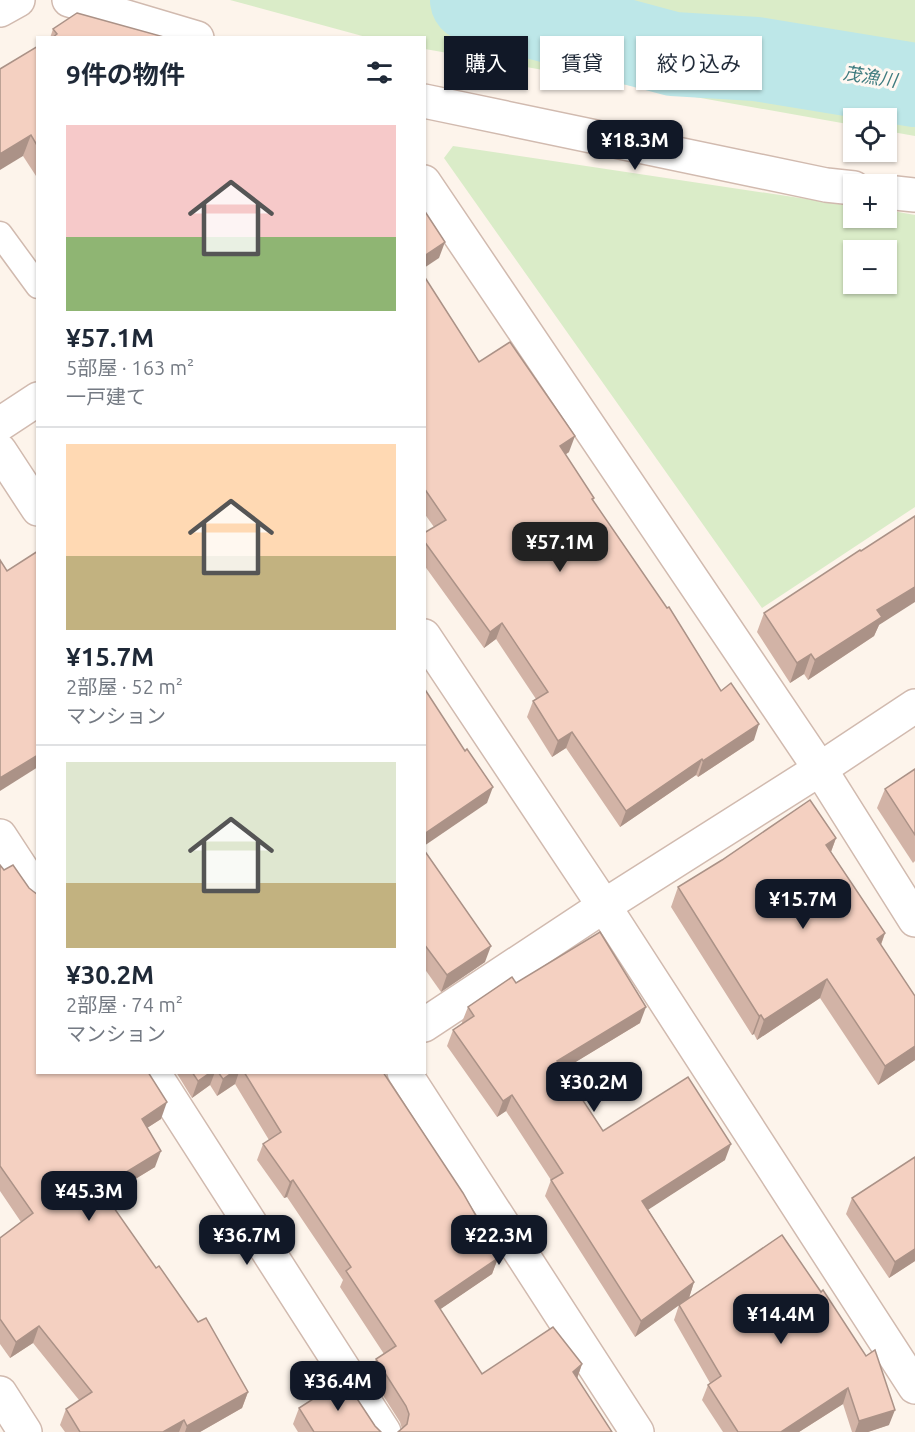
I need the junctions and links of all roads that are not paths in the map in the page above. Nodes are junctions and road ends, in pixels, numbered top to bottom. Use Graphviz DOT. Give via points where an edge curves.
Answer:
graph roads {
  1 [pos="18,0"];
  2 [pos="69,0"];
  3 [pos="0,10"];
  4 [pos="190,36"];
  5 [pos="426,101"];
  6 [pos="426,185"];
  7 [pos="843,187"];
  8 [pos="897,193"];
  9 [pos="915,195"];
  10 [pos="0,234"];
  11 [pos="36,283"];
  12 [pos="36,400"];
  13 [pos="0,424"];
  14 [pos="0,451"];
  15 [pos="36,506"];
  16 [pos="426,639"];
  17 [pos="915,706"];
  18 [pos="820,770"];
  19 [pos="0,836"];
  20 [pos="36,891"];
  21 [pos="604,906"];
  22 [pos="915,920"];
  23 [pos="426,1024"];
  24 [pos="154,1074"];
  25 [pos="405,1074"];
  26 [pos="915,1387"];
  27 [pos="0,1393"];
  28 [pos="25,1432"];
  29 [pos="384,1432"];
  30 [pos="637,1432"];
  1 -- 3 [label="street"];
  2 -- 4 [label="street"];
  5 -- 7 [label="street"];
  6 -- 18 [label="street"];
  8 -- 9 [label="street"];
  10 -- 11 [label="lane"];
  12 -- 13 [label="street"];
  14 -- 15 [label="street"];
  16 -- 21 [label="street"];
  17 -- 18 [label="street"];
  18 -- 21 [label="street"];
  18 -- 22 [label="street"];
  19 -- 20 [label="street"];
  21 -- 23 [label="street"];
  21 -- 26 [label="street"];
  24 -- 29 [label="street"];
  25 -- 30 [label="street"];
  27 -- 28 [label="street"];
}
